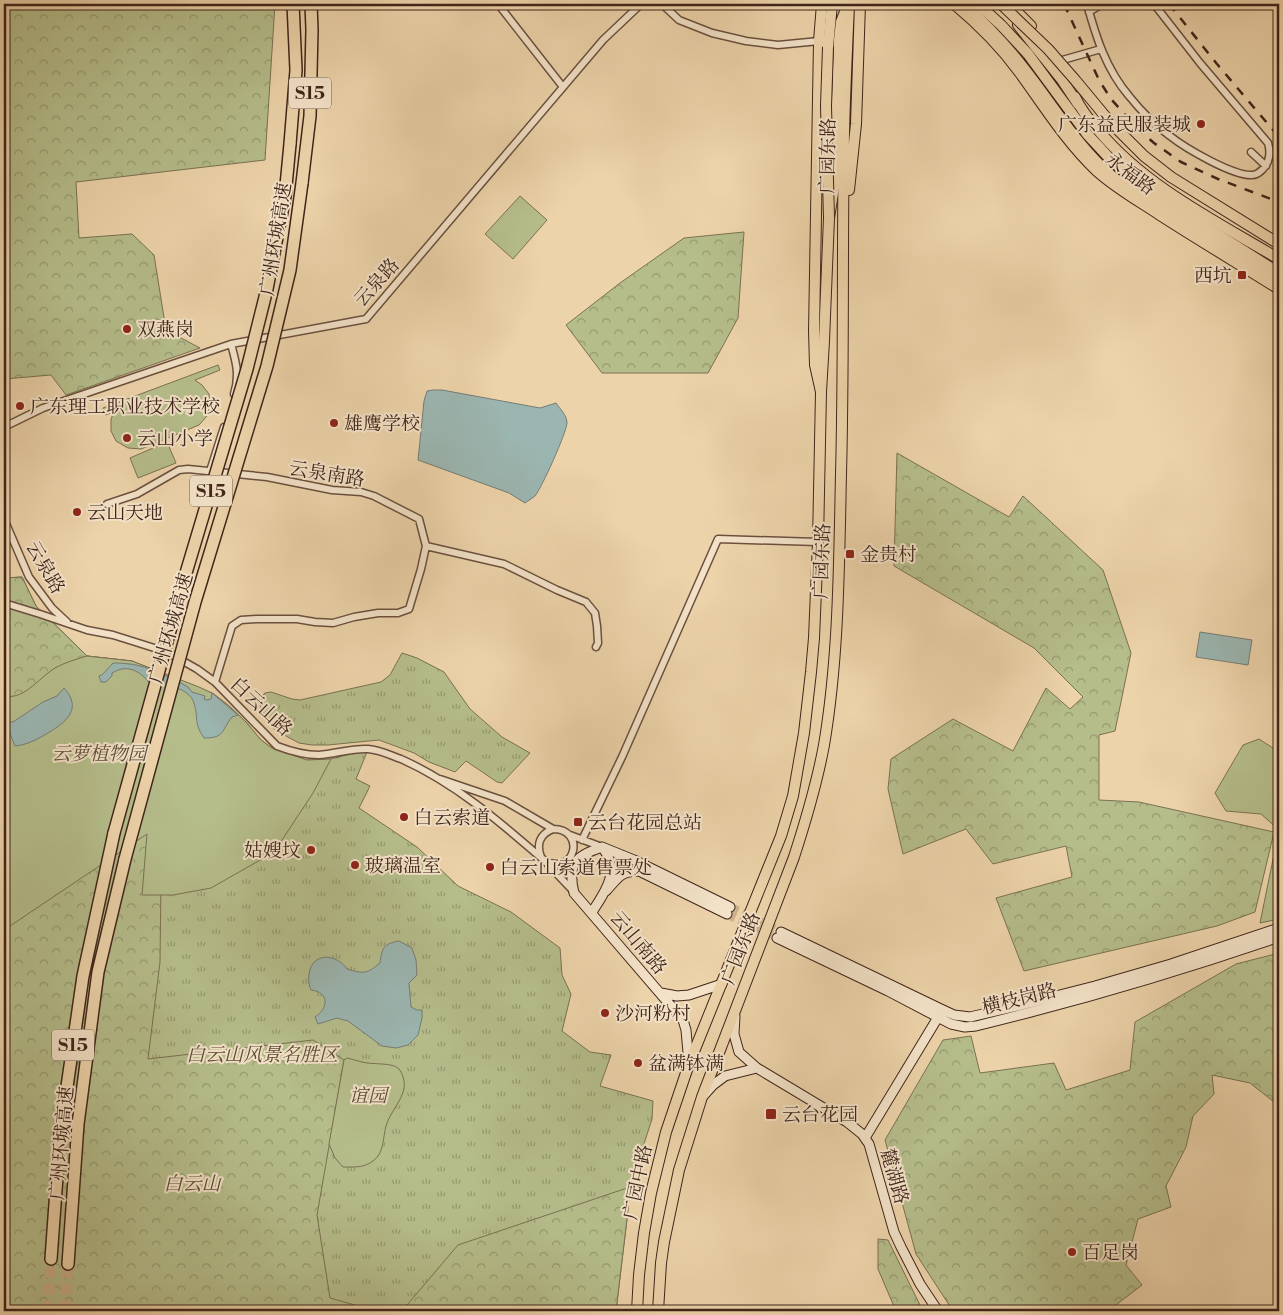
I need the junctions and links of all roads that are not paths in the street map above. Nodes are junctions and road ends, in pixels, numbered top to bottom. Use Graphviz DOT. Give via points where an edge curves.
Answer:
graph roads {
  1 [pos="293,4"];
  2 [pos="311,4"];
  3 [pos="498,4"];
  4 [pos="641,4"];
  5 [pos="662,4"];
  6 [pos="822,4"];
  7 [pos="833,4"];
  8 [pos="848,4"];
  9 [pos="954,4"];
  10 [pos="963,4"];
  11 [pos="978,4"];
  12 [pos="1000,4"];
  13 [pos="1008,4"];
  14 [pos="1087,4"];
  15 [pos="1102,4"];
  16 [pos="1154,4"];
  17 [pos="860,6"];
  18 [pos="1089,12"];
  19 [pos="819,30"];
  20 [pos="819,41"];
  21 [pos="1101,49"];
  22 [pos="1059,61"];
  23 [pos="563,87"];
  24 [pos="1078,104"];
  25 [pos="816,144"];
  26 [pos="1250,152"];
  27 [pos="1266,166"];
  28 [pos="829,218"];
  29 [pos="844,223"];
  30 [pos="1279,244"];
  31 [pos="1279,259"];
  32 [pos="1279,273"];
  33 [pos="1279,282"];
  34 [pos="1279,289"];
  35 [pos="231,344"];
  36 [pos="820,392"];
  37 [pos="4,427"];
  38 [pos="210,471"];
  39 [pos="107,504"];
  40 [pos="4,519"];
  41 [pos="818,542"];
  42 [pos="426,546"];
  43 [pos="4,603"];
  44 [pos="70,624"];
  45 [pos="596,647"];
  46 [pos="215,682"];
  47 [pos="440,779"];
  48 [pos="553,829"];
  49 [pos="570,835"];
  50 [pos="582,840"];
  51 [pos="602,847"];
  52 [pos="545,861"];
  53 [pos="606,891"];
  54 [pos="574,893"];
  55 [pos="592,912"];
  56 [pos="1279,928"];
  57 [pos="779,935"];
  58 [pos="1279,938"];
  59 [pos="722,984"];
  60 [pos="661,993"];
  61 [pos="736,1009"];
  62 [pos="941,1014"];
  63 [pos="689,1064"];
  64 [pos="757,1068"];
  65 [pos="702,1097"];
  66 [pos="865,1138"];
  67 [pos="51,1260"];
  68 [pos="68,1264"];
  69 [pos="636,1311"];
  70 [pos="658,1311"];
  71 [pos="938,1311"];
  1 -- 67 [label="highway, 广州环城高速 / S15, bridge" via="296,70 290,144 267,289 114,833 83,976 62,1117"];
  2 -- 68 [label="highway, 广州环城高速 / S15, bridge" via="310,116 290,270 267,366 195,602 125,859 98,972 78,1124"];
  3 -- 23 [label="street"];
  4 -- 23 [label="street, 云泉路" via="603,40"];
  5 -- 20 [label="street" via="679,20 712,33 778,45"];
  6 -- 19 [label="main road, 广园东路"];
  7 -- 19 [label="main road"];
  7 -- 25 [label="main road"];
  7 -- 28 [label="main road, bridge" via="826,79"];
  8 -- 28 [label="main road, bridge" via="838,40 834,187"];
  8 -- 29 [label="main road, 广园东路"];
  9 -- 34 [label="main road, 永福路" via="995,43 1098,172"];
  10 -- 33 [label="main road" via="1011,51 1069,130 1105,170"];
  11 -- 32 [label="main road" via="1028,54 1087,134 1112,161 1146,188"];
  12 -- 24 [label="main road"];
  12 -- 30 [label="main road, bridge" via="1048,49 1110,122 1144,156 1171,177"];
  13 -- 22 [label="main road, 永福路" via="1048,44"];
  14 -- 18 [label="street"];
  15 -- 18 [label="street"];
  16 -- 27 [label="street" via="1268,142 1270,158"];
  17 -- 29 [label="main road" via="854,148"];
  18 -- 21 [label="street"];
  19 -- 20 [label="main road, 广园东路"];
  20 -- 25 [label="main road, 广园东路"];
  21 -- 22 [label="street"];
  21 -- 27 [label="street" via="1129,96 1157,125 1184,146 1244,174 1257,174"];
  22 -- 24 [label="main road, 永福路"];
  23 -- 35 [label="street, 云泉路" via="366,319"];
  24 -- 31 [label="main road, 永福路" via="1105,139 1132,165 1190,206"];
  25 -- 36 [label="main road, 广园东路" via="814,331"];
  26 -- 27 [label="street"];
  28 -- 36 [label="main road"];
  29 -- 61 [label="main road, 广园东路" via="839,567 829,714 818,776 806,819"];
  35 -- 37 [label="street, 云泉路" via="43,408"];
  35 -- 38 [label="street" via="238,373 236,388"];
  36 -- 41 [label="main road, 广园东路"];
  38 -- 39 [label="street, 云泉南路" via="179,470 137,494"];
  38 -- 42 [label="street, 云泉南路" via="374,496 419,519"];
  40 -- 44 [label="street, 云泉路" via="29,576 52,608"];
  41 -- 50 [label="street" via="718,539"];
  41 -- 59 [label="main road, 广园东路" via="811,672 793,796 773,859"];
  42 -- 45 [label="street" via="504,564 586,602 595,614 598,626"];
  42 -- 46 [label="street" via="409,609 333,623 297,619 241,620 232,626"];
  43 -- 44 [label="street"];
  44 -- 46 [label="street, 白云山路" via="167,652"];
  46 -- 47 [label="street, 白云山路" via="277,746 319,755 378,750"];
  47 -- 48 [label="street" via="505,801"];
  47 -- 52 [label="street" via="497,820"];
  48 -- 49 [label="street"];
  48 -- 52 [label="street" via="540,840 539,852"];
  49 -- 50 [label="street"];
  49 -- 52 [label="street" via="574,847 570,858 560,864"];
  50 -- 51 [label="street"];
  51 -- 53 [label="main road" via="611,863"];
  51 -- 53 [label="main road" via="634,860 728,910 639,871 620,874"];
  51 -- 54 [label="main road" via="582,855 574,864 571,878"];
  52 -- 54 [label="street"];
  53 -- 55 [label="main road"];
  54 -- 55 [label="main road, 云山南路"];
  55 -- 60 [label="main road, 云山南路"];
  56 -- 62 [label="main road, 横枝岗路" via="1095,986 1008,1009 970,1017"];
  57 -- 62 [label="main road, 横枝岗路"];
  58 -- 62 [label="main road, 横枝岗路" via="1070,1002 976,1026 958,1026"];
  59 -- 60 [label="main road" via="689,995"];
  59 -- 63 [label="main road, 广园东路"];
  60 -- 63 [label="main road, 云山南路" via="683,1020"];
  61 -- 64 [label="main road, 麓湖路" via="734,1034 739,1052"];
  61 -- 65 [label="main road, 广园东路"];
  62 -- 66 [label="main road"];
  63 -- 69 [label="main road, 广园中路" via="670,1119 651,1193"];
  64 -- 65 [label="main road" via="725,1076"];
  64 -- 66 [label="main road, 麓湖路" via="847,1122"];
  65 -- 70 [label="main road, 广园中路" via="668,1218"];
  66 -- 71 [label="main road, 麓湖路" via="872,1150 894,1232 915,1276"];
}
